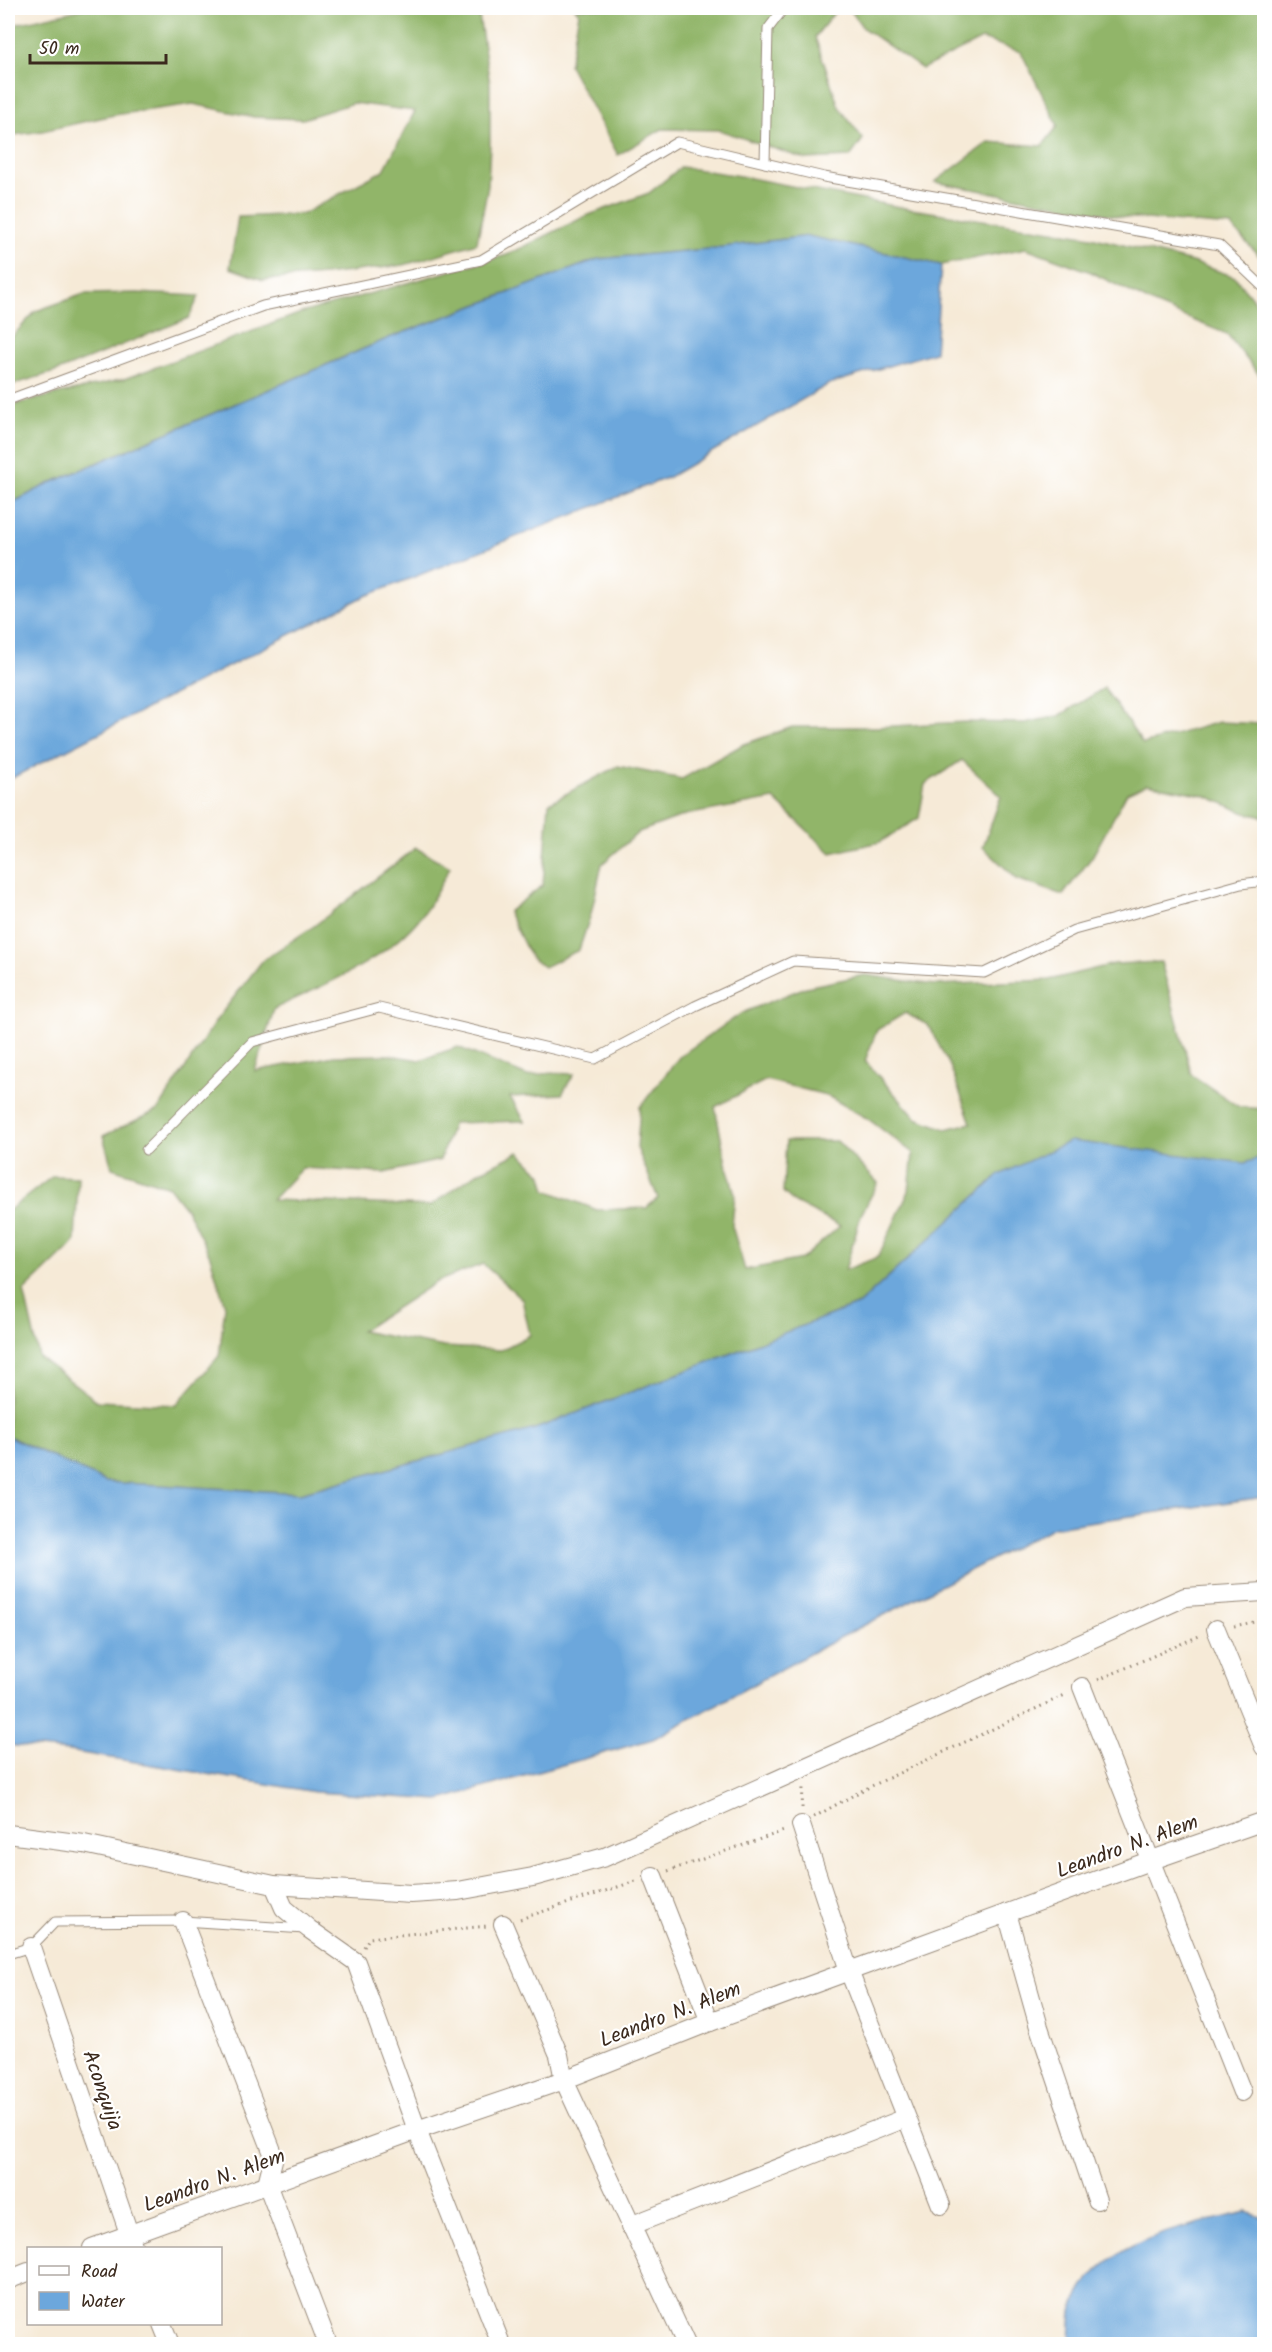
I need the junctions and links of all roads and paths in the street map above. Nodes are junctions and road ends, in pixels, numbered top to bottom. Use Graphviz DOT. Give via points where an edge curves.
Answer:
graph roads {
  1 [pos="784,8"];
  2 [pos="765,163"];
  3 [pos="1264,288"];
  4 [pos="8,400"];
  5 [pos="1264,881"];
  6 [pos="146,1150"];
  7 [pos="1264,1592"];
  8 [pos="1264,1620"];
  9 [pos="1216,1629"];
  10 [pos="1082,1687"];
  11 [pos="1264,1747"];
  12 [pos="805,1768"];
  13 [pos="1264,1821"];
  14 [pos="801,1825"];
  15 [pos="8,1834"];
  16 [pos="1152,1860"];
  17 [pos="653,1876"];
  18 [pos="274,1885"];
  19 [pos="1007,1913"];
  20 [pos="183,1921"];
  21 [pos="503,1924"];
  22 [pos="309,1929"];
  23 [pos="31,1947"];
  24 [pos="8,1954"];
  25 [pos="356,1962"];
  26 [pos="849,1971"];
  27 [pos="710,2022"];
  28 [pos="564,2080"];
  29 [pos="1242,2092"];
  30 [pos="906,2118"];
  31 [pos="417,2130"];
  32 [pos="267,2184"];
  33 [pos="1097,2200"];
  34 [pos="941,2205"];
  35 [pos="630,2226"];
  36 [pos="131,2242"];
  37 [pos="98,2247"];
  38 [pos="27,2272"];
  39 [pos="8,2280"];
  40 [pos="162,2325"];
  41 [pos="170,2344"];
  42 [pos="328,2344"];
  43 [pos="501,2344"];
  44 [pos="686,2344"];
  1 -- 2 [label="lane" via="768,29"];
  2 -- 3 [label="lane" via="836,179 1219,245"];
  2 -- 4 [label="lane" via="677,142 481,260 263,306"];
  5 -- 6 [label="lane" via="1074,930 984,973 793,961 695,1006 596,1059 379,1008 252,1042"];
  7 -- 12 [label="street" via="1185,1597"];
  8 -- 9 [label="path"];
  9 -- 10 [label="path"];
  9 -- 11 [label="street"];
  10 -- 14 [label="path" via="861,1791"];
  10 -- 16 [label="street"];
  12 -- 14 [label="path"];
  12 -- 18 [label="street" via="605,1857 533,1877 458,1891 411,1894"];
  13 -- 16 [label="street, Leandro N. Alem"];
  14 -- 17 [label="path"];
  14 -- 26 [label="street"];
  15 -- 18 [label="street" via="84,1844"];
  16 -- 19 [label="street, Leandro N. Alem"];
  16 -- 29 [label="street"];
  17 -- 21 [label="path"];
  17 -- 27 [label="street"];
  18 -- 22 [label="street" via="284,1908"];
  19 -- 26 [label="street, Leandro N. Alem"];
  19 -- 33 [label="street" via="1039,2027"];
  20 -- 22 [label="lane"];
  20 -- 23 [label="lane" via="55,1922"];
  20 -- 32 [label="street" via="274,2156"];
  21 -- 25 [label="path" via="369,1938"];
  21 -- 28 [label="street" via="559,2055"];
  22 -- 25 [label="street"];
  23 -- 24 [label="lane"];
  23 -- 36 [label="street, Aconquija"];
  25 -- 31 [label="street"];
  26 -- 27 [label="street, Leandro N. Alem"];
  26 -- 30 [label="street"];
  27 -- 28 [label="street, Leandro N. Alem"];
  28 -- 31 [label="street, Leandro N. Alem"];
  28 -- 35 [label="street"];
  30 -- 34 [label="street"];
  30 -- 35 [label="street"];
  31 -- 32 [label="street, Leandro N. Alem"];
  31 -- 43 [label="street"];
  32 -- 36 [label="street, Leandro N. Alem"];
  32 -- 42 [label="street"];
  35 -- 44 [label="street"];
  36 -- 37 [label="street, Leandro N. Alem"];
  38 -- 39 [label="street"];
  40 -- 41 [label="street"];
}
